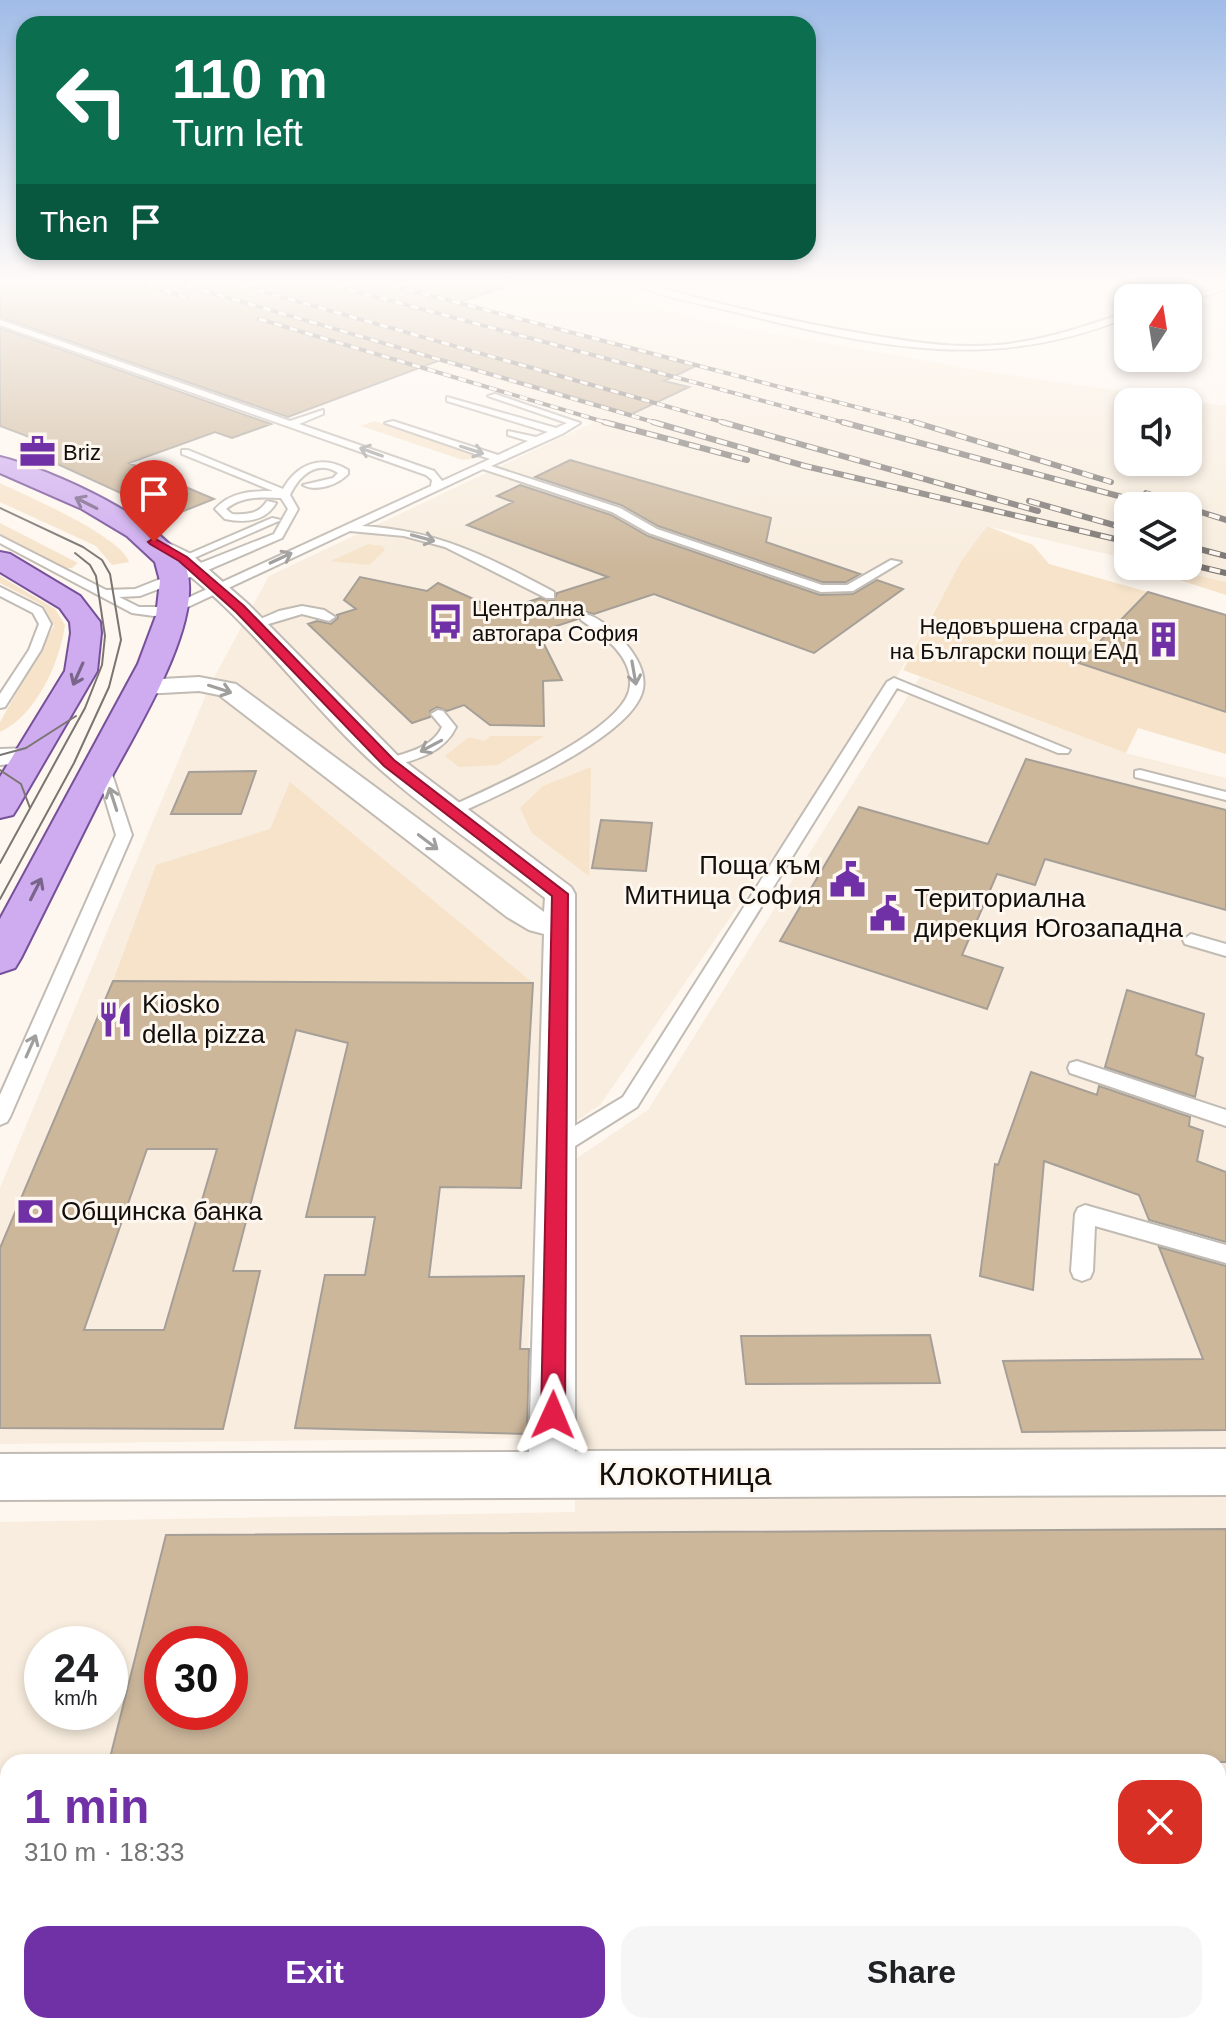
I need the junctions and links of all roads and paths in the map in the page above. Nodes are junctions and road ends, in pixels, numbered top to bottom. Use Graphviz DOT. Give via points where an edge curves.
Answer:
graph roads {
  1 [pos="153,376"];
  2 [pos="492,396"];
  3 [pos="450,399"];
  4 [pos="320,412"];
  5 [pos="390,423"];
  6 [pos="290,424"];
  7 [pos="559,432"];
  8 [pos="511,433"];
  9 [pos="538,441"];
  10 [pos="185,452"];
  11 [pos="500,459"];
  12 [pos="0,464"];
  13 [pos="485,467"];
  14 [pos="308,485"];
  15 [pos="435,485"];
  16 [pos="285,495"];
  17 [pos="271,503"];
  18 [pos="293,512"];
  19 [pos="346,527"];
  20 [pos="0,539"];
  21 [pos="0,560"];
  22 [pos="895,562"];
  23 [pos="185,570"];
  24 [pos="216,588"];
  25 [pos="0,591"];
  26 [pos="101,592"];
  27 [pos="550,595"];
  28 [pos="171,610"];
  29 [pos="329,617"];
  30 [pos="585,617"];
  31 [pos="255,624"];
  32 [pos="143,687"];
  33 [pos="0,704"];
  34 [pos="438,714"];
  35 [pos="1063,750"];
  36 [pos="15,756"];
  37 [pos="101,762"];
  38 [pos="389,763"];
  39 [pos="1140,774"];
  40 [pos="1226,796"];
  41 [pos="0,807"];
  42 [pos="452,811"];
  43 [pos="560,925"];
  44 [pos="1191,940"];
  45 [pos="1226,950"];
  46 [pos="0,958"];
  47 [pos="1077,1068"];
  48 [pos="0,1117"];
  49 [pos="1226,1118"];
  50 [pos="557,1147"];
  51 [pos="1226,1254"];
  52 [pos="1082,1271"];
  53 [pos="1226,1472"];
  54 [pos="552,1475"];
  55 [pos="0,1477"];
  1 -- 6 [label="lane"];
  2 -- 7 [label="lane" via="575,423"];
  3 -- 7 [label="lane"];
  4 -- 6 [label="lane"];
  5 -- 11 [label="lane, one-way"];
  15 -- 6 [label="lane, one-way" via="430,473"];
  7 -- 9 [label="lane"];
  8 -- 9 [label="lane"];
  9 -- 11 [label="lane"];
  10 -- 16 [label="lane"];
  11 -- 13 [label="lane"];
  23 -- 12 [label="main road, one-way" via="169,563 154,542 110,515"];
  13 -- 15 [label="lane"];
  13 -- 22 [label="lane" via="821,588 849,589"];
  14 -- 16 [label="lane" via="336,481 344,472 329,465 307,468"];
  15 -- 19 [label="lane"];
  16 -- 17 [label="lane" via="237,498 221,505 220,511 229,517 249,517 266,511"];
  16 -- 18 [label="lane"];
  18 -- 23 [label="lane"];
  18 -- 23 [label="lane" via="278,536"];
  24 -- 19 [label="lane, one-way"];
  19 -- 27 [label="lane, one-way" via="412,534 451,546"];
  20 -- 26 [label="lane"];
  21 -- 36 [label="main road, one-way" via="54,590 85,622 81,671"];
  23 -- 24 [label="street"];
  23 -- 26 [label="lane" via="136,593"];
  23 -- 28 [label="main road"];
  24 -- 28 [label="lane"];
  24 -- 31 [label="street"];
  25 -- 33 [label="lane" via="38,611 45,624 35,650"];
  26 -- 28 [label="lane" via="136,610"];
  28 -- 32 [label="main road"];
  29 -- 31 [label="lane" via="304,609"];
  30 -- 42 [label="lane, one-way" via="611,633 631,656 638,683 632,701 618,718 552,764"];
  31 -- 38 [label="street"];
  32 -- 37 [label="main road"];
  32 -- 43 [label="street, one-way" via="199,684 227,689 518,910 540,923"];
  34 -- 38 [label="lane, one-way" via="449,727 444,738"];
  35 -- 50 [label="lane" via="894,682 630,1102"];
  36 -- 41 [label="main road"];
  46 -- 37 [label="main road, one-way"];
  48 -- 37 [label="lane, one-way" via="124,835"];
  38 -- 42 [label="street"];
  39 -- 40 [label="lane"];
  42 -- 43 [label="street" via="559,892"];
  43 -- 50 [label="street"];
  44 -- 45 [label="lane"];
  47 -- 49 [label="lane"];
  50 -- 54 [label="street"];
  51 -- 52 [label="lane" via="1085,1214"];
  53 -- 54 [label="street, Клокотница"];
  54 -- 55 [label="street, Клокотница"];
}
